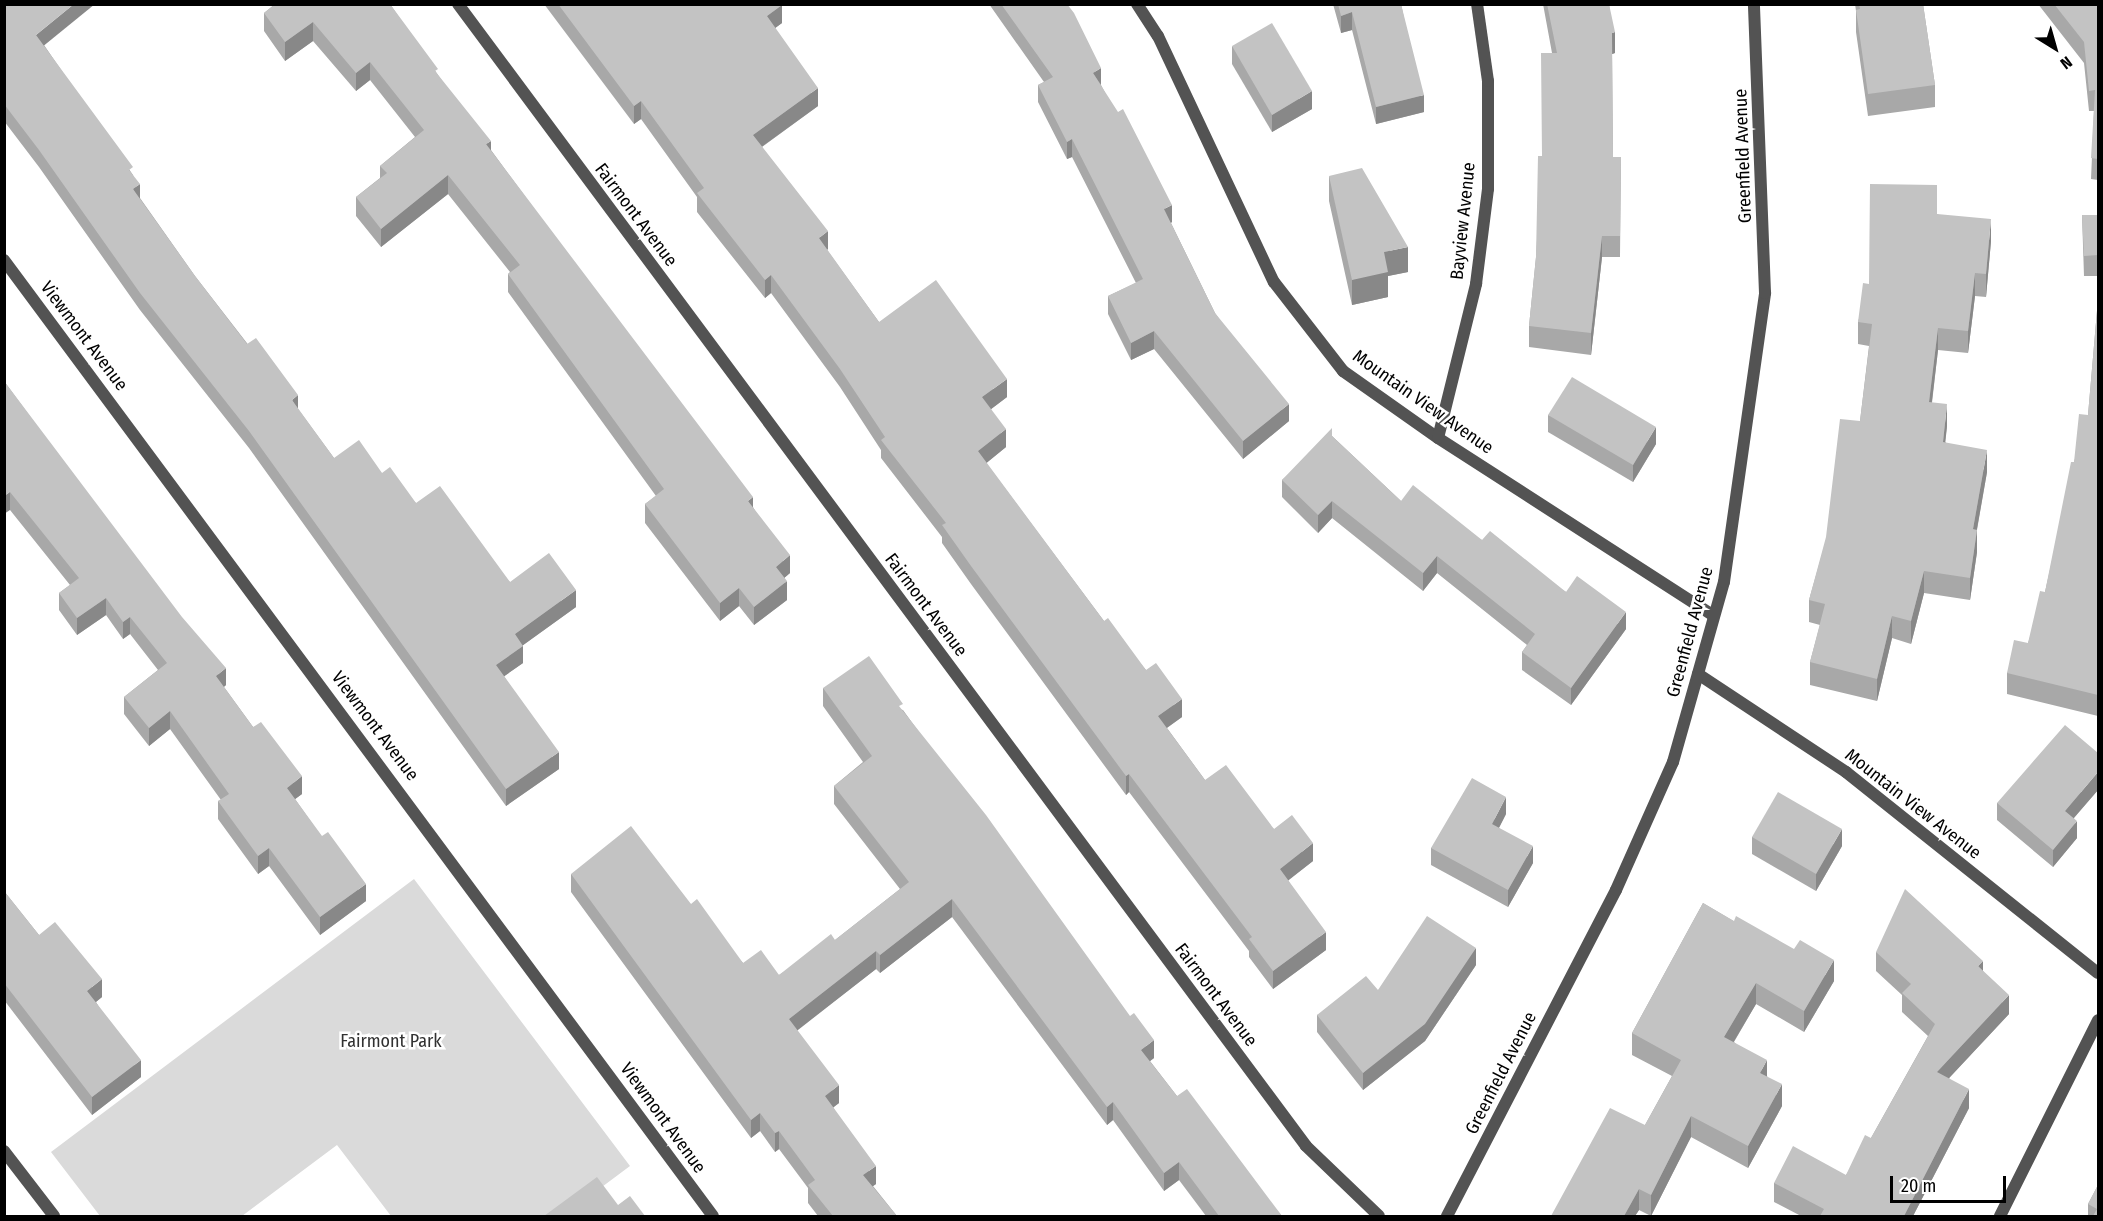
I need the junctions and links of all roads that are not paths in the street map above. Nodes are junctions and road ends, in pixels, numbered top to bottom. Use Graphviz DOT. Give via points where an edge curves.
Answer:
graph roads {
  1 [pos="458,4"];
  2 [pos="1137,4"];
  3 [pos="1477,4"];
  4 [pos="1754,4"];
  5 [pos="4,260"];
  6 [pos="1438,438"];
  7 [pos="1714,616"];
  8 [pos="1698,674"];
  9 [pos="2098,973"];
  10 [pos="2098,1020"];
  11 [pos="4,1151"];
  12 [pos="54,1216"];
  13 [pos="713,1216"];
  14 [pos="1379,1216"];
  15 [pos="1447,1216"];
  16 [pos="2000,1216"];
  1 -- 14 [label="street, Fairmont Avenue" via="1306,1146"];
  2 -- 6 [label="street, Mountain View Avenue" via="1158,36 1274,282 1343,371"];
  3 -- 6 [label="street, Bayview Avenue" via="1488,81 1488,189 1476,284"];
  4 -- 7 [label="street, Greenfield Avenue" via="1765,293 1724,582"];
  5 -- 13 [label="street, Viewmont Avenue"];
  6 -- 7 [label="street, Mountain View Avenue"];
  7 -- 8 [label="street, Greenfield Avenue"];
  8 -- 9 [label="street, Mountain View Avenue" via="1846,772"];
  8 -- 15 [label="street, Greenfield Avenue" via="1673,762 1616,890"];
  10 -- 16 [label="street"];
  11 -- 12 [label="street"];
}
